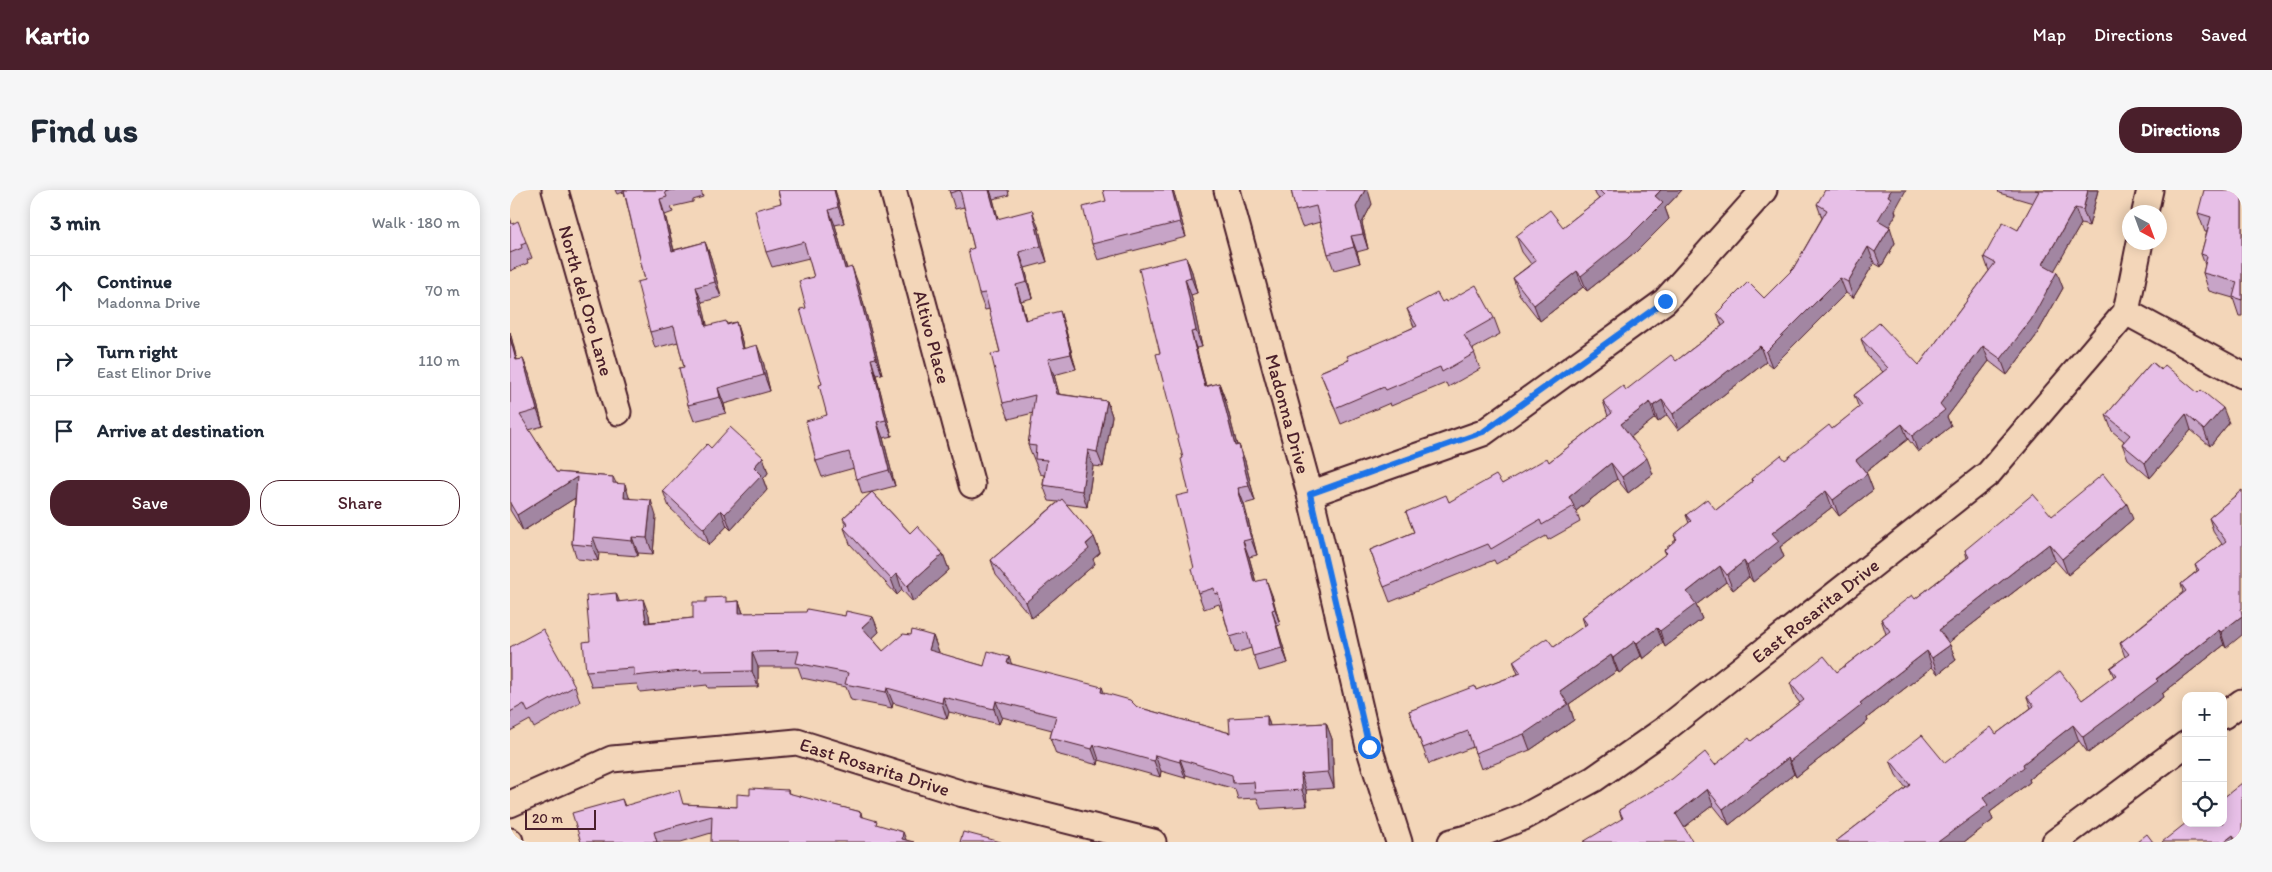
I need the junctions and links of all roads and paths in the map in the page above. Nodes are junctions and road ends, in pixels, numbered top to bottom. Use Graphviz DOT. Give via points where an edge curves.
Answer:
graph roads {
  1 [pos="555,190"];
  2 [pos="893,190"];
  3 [pos="1227,190"];
  4 [pos="1764,190"];
  5 [pos="2150,190"];
  6 [pos="2147,205"];
  7 [pos="2138,250"];
  8 [pos="2126,312"];
  9 [pos="2242,375"];
  10 [pos="618,412"];
  11 [pos="972,485"];
  12 [pos="1310,494"];
  13 [pos="2242,702"];
  14 [pos="2227,713"];
  15 [pos="2182,747"];
  16 [pos="510,804"];
  17 [pos="1152,842"];
  18 [pos="1399,842"];
  19 [pos="1451,842"];
  20 [pos="2055,842"];
  1 -- 10 [label="street, North del Oro Lane"];
  2 -- 11 [label="street, Altivo Place"];
  3 -- 12 [label="street, Madonna Drive"];
  4 -- 12 [label="street" via="1665,301 1483,432"];
  5 -- 6 [label="street"];
  7 -- 8 [label="street"];
  8 -- 9 [label="street"];
  8 -- 19 [label="street, East Rosarita Drive" via="1989,473 1664,730 1594,779 1524,817"];
  12 -- 18 [label="street, Madonna Drive" via="1369,747"];
  13 -- 14 [label="street"];
  15 -- 20 [label="street"];
  16 -- 17 [label="street, East Rosarita Drive" via="612,759 797,742 964,794"];
}
